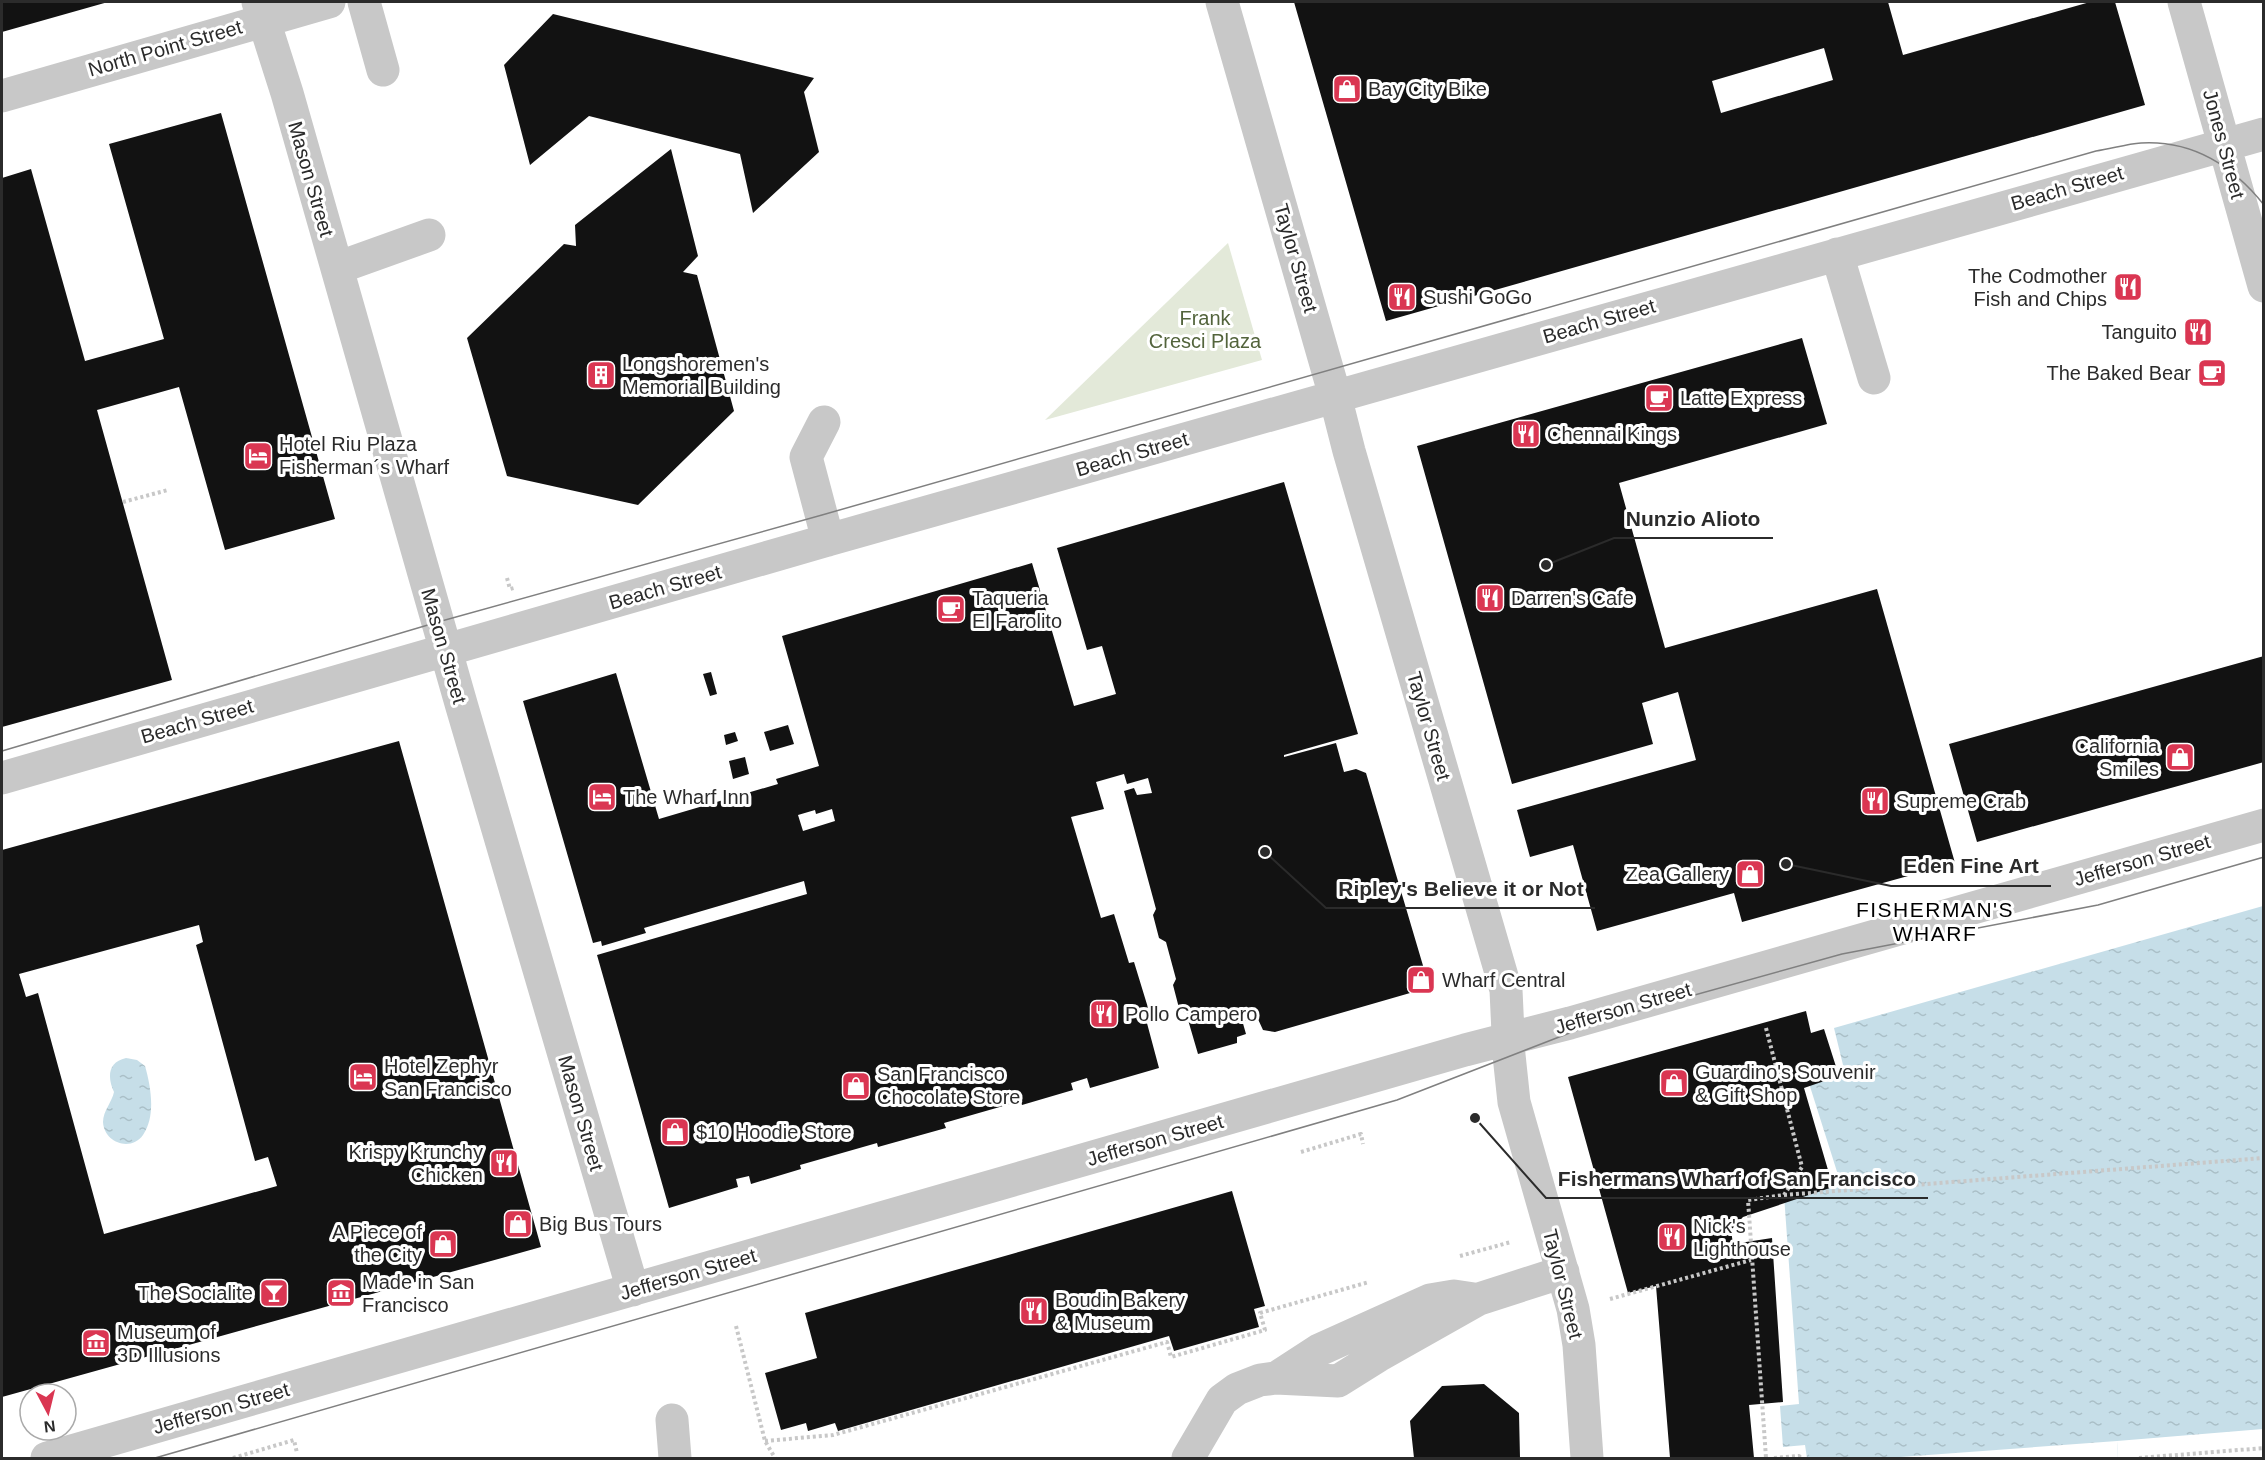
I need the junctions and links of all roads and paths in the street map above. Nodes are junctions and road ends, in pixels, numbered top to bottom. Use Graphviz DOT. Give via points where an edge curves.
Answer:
graph roads {
  1 [pos="329,2"];
  2 [pos="364,2"];
  3 [pos="1222,2"];
  4 [pos="2184,2"];
  5 [pos="261,11"];
  6 [pos="383,70"];
  7 [pos="3,89"];
  8 [pos="2264,134"];
  9 [pos="2224,145"];
  10 [pos="429,235"];
  11 [pos="1837,254"];
  12 [pos="337,268"];
  13 [pos="2264,286"];
  14 [pos="1874,378"];
  15 [pos="1335,396"];
  16 [pos="824,422"];
  17 [pos="168,490"];
  18 [pos="123,502"];
  19 [pos="828,540"];
  20 [pos="446,650"];
  21 [pos="2,778"];
  22 [pos="2264,825"];
  23 [pos="1766,1028"];
  24 [pos="1508,1040"];
  25 [pos="1364,1144"];
  26 [pos="1301,1152"];
  27 [pos="2264,1158"];
  28 [pos="1784,1195"];
  29 [pos="1511,1242"];
  30 [pos="1456,1257"];
  31 [pos="1751,1260"];
  32 [pos="1563,1272"];
  33 [pos="1379,1279"];
  34 [pos="633,1290"];
  35 [pos="1479,1299"];
  36 [pos="1573,1309"];
  37 [pos="736,1326"];
  38 [pos="1276,1378"];
  39 [pos="672,1420"];
  40 [pos="765,1441"];
  41 [pos="2264,1448"];
  42 [pos="297,1453"];
  43 [pos="47,1458"];
  44 [pos="233,1458"];
  45 [pos="675,1458"];
  46 [pos="775,1458"];
  47 [pos="1188,1458"];
  48 [pos="1587,1458"];
  49 [pos="1766,1458"];
  50 [pos="1774,1458"];
  51 [pos="1801,1458"];
  52 [pos="2139,1458"];
  1 -- 5 [label="street, North Point Street"];
  2 -- 6 [label="street"];
  3 -- 15 [label="street, Taylor Street"];
  4 -- 9 [label="street, Jones Street"];
  5 -- 7 [label="street, North Point Street"];
  5 -- 12 [label="street, Mason Street"];
  8 -- 9 [label="street, Beach Street"];
  9 -- 11 [label="street, Beach Street"];
  9 -- 13 [label="street, Jones Street"];
  10 -- 12 [label="street"];
  11 -- 14 [label="street"];
  11 -- 15 [label="street, Beach Street"];
  12 -- 20 [label="street, Mason Street"];
  15 -- 19 [label="street, Beach Street"];
  15 -- 24 [label="street, Taylor Street" via="1506,990"];
  16 -- 19 [label="street" via="806,457"];
  17 -- 18 [label="path"];
  19 -- 20 [label="street, Beach Street"];
  20 -- 21 [label="street, Beach Street"];
  20 -- 34 [label="street, Mason Street"];
  22 -- 24 [label="street, Jefferson Street"];
  23 -- 28 [label="path" via="1802,1167"];
  24 -- 32 [label="street, Taylor Street" via="1514,1102"];
  24 -- 34 [label="street, Jefferson Street"];
  25 -- 26 [label="path" via="1361,1134"];
  27 -- 28 [label="path"];
  28 -- 31 [label="path" via="1748,1200"];
  29 -- 30 [label="path"];
  31 -- 36 [label="path"];
  31 -- 49 [label="path"];
  32 -- 35 [label="street"];
  32 -- 36 [label="street, Taylor Street"];
  33 -- 40 [label="path" via="1260,1312 1265,1330 1171,1357 1167,1342 833,1436"];
  34 -- 43 [label="street, Jefferson Street"];
  35 -- 38 [label="street" via="1454,1296 1430,1300 1319,1350"];
  35 -- 38 [label="street" via="1338,1381"];
  36 -- 48 [label="street, Taylor Street" via="1580,1345"];
  37 -- 40 [label="path"];
  38 -- 47 [label="street" via="1237,1389 1221,1401"];
  39 -- 45 [label="street"];
  40 -- 46 [label="path"];
  41 -- 52 [label="path"];
  42 -- 44 [label="path" via="294,1440"];
  50 -- 51 [label="path"];
}
